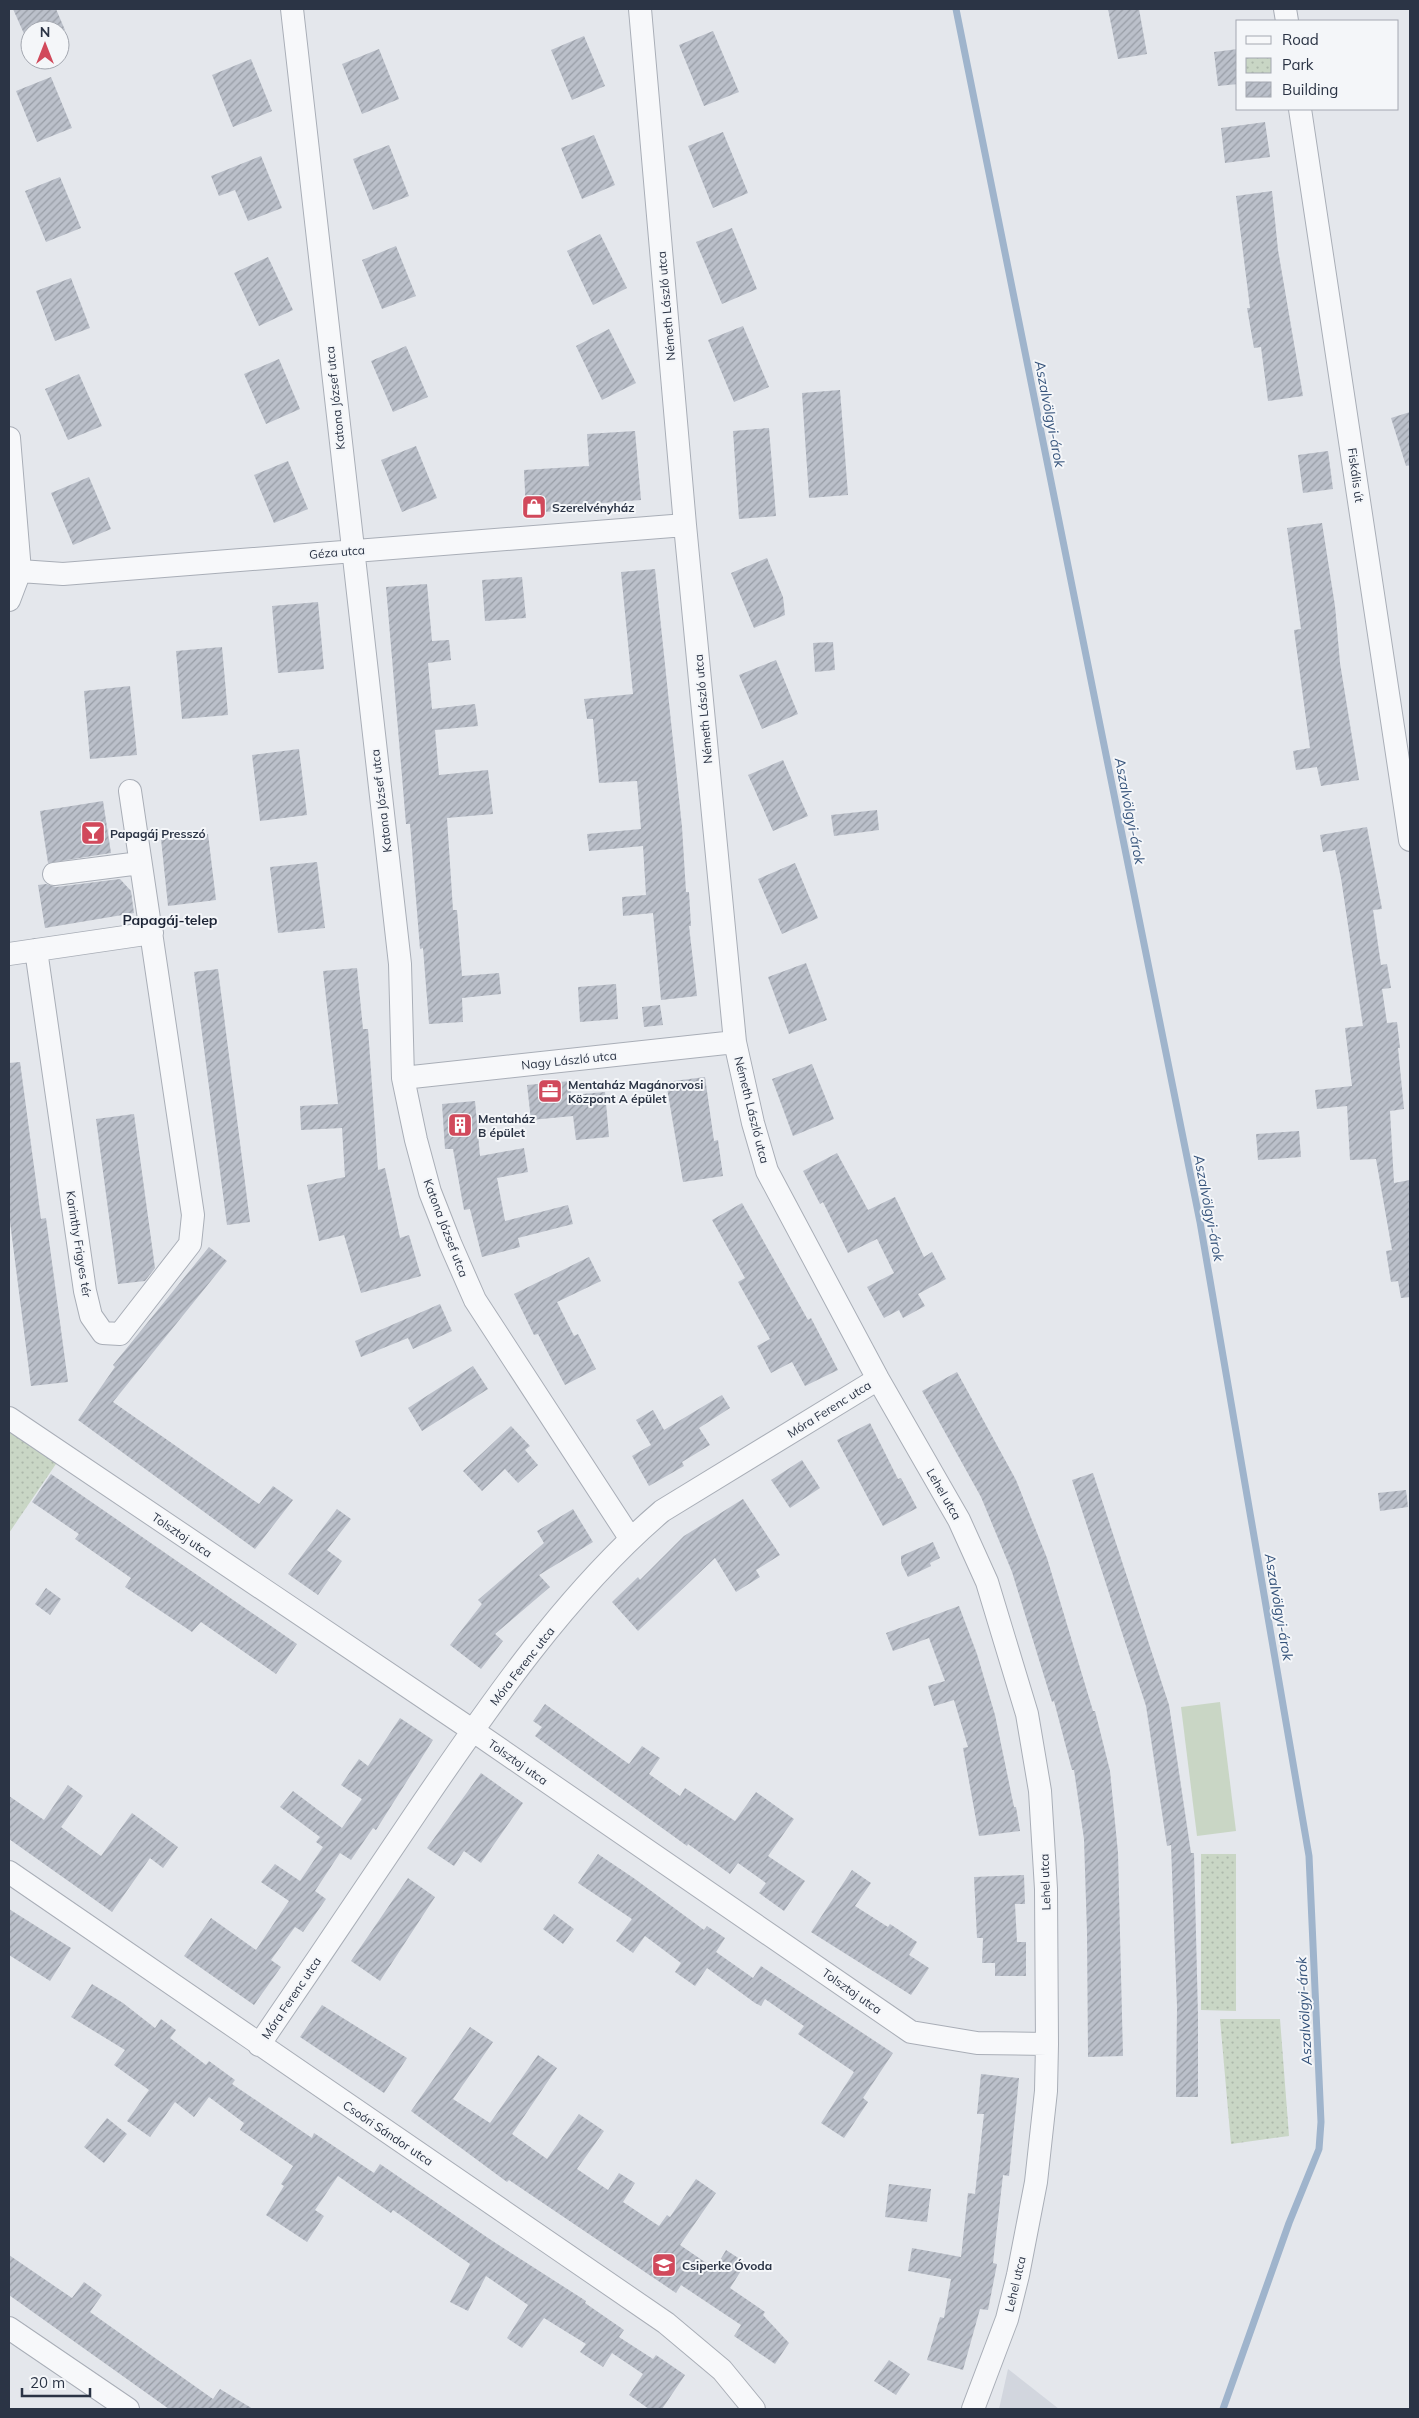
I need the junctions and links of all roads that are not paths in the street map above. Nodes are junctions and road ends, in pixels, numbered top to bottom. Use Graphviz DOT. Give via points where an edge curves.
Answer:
graph roads {
  1 [pos="292,9"];
  2 [pos="640,9"];
  3 [pos="1300,110"];
  4 [pos="9,438"];
  5 [pos="685,525"];
  6 [pos="352,550"];
  7 [pos="20,571"];
  8 [pos="9,600"];
  9 [pos="130,791"];
  10 [pos="1410,840"];
  11 [pos="140,863"];
  12 [pos="54,874"];
  13 [pos="152,933"];
  14 [pos="36,950"];
  15 [pos="9,954"];
  16 [pos="735,1042"];
  17 [pos="403,1078"];
  18 [pos="878,1379"];
  19 [pos="9,1418"];
  20 [pos="630,1538"];
  21 [pos="472,1730"];
  22 [pos="9,1872"];
  23 [pos="1047,2044"];
  24 [pos="259,2045"];
  25 [pos="9,2328"];
  26 [pos="128,2409"];
  27 [pos="754,2409"];
  28 [pos="973,2409"];
  1 -- 6 [label="street, Katona József utca"];
  2 -- 5 [label="street, Németh László utca"];
  3 -- 10 [label="street, Fiskális út"];
  4 -- 7 [label="street"];
  5 -- 6 [label="street, Géza utca"];
  5 -- 16 [label="street, Németh László utca"];
  6 -- 7 [label="street, Géza utca" via="63,574"];
  6 -- 17 [label="street, Katona József utca" via="400,964"];
  7 -- 8 [label="street"];
  9 -- 11 [label="street, Karinthy Frigyes tér"];
  11 -- 12 [label="street"];
  11 -- 13 [label="street, Karinthy Frigyes tér"];
  13 -- 14 [label="street"];
  13 -- 14 [label="street, Karinthy Frigyes tér" via="193,1215 190,1244 120,1334 103,1333 91,1316 85,1291"];
  14 -- 15 [label="street"];
  16 -- 17 [label="street, Nagy László utca"];
  16 -- 18 [label="street, Németh László utca" via="767,1171"];
  17 -- 20 [label="street, Katona József utca" via="430,1192 475,1300"];
  18 -- 20 [label="street, Móra Ferenc utca" via="662,1511"];
  18 -- 23 [label="street, Lehel utca" via="959,1520 983,1573 1027,1714 1040,1791 1046,1889"];
  19 -- 21 [label="street, Tolsztoj utca"];
  20 -- 21 [label="street, Móra Ferenc utca" via="567,1608"];
  21 -- 23 [label="street, Tolsztoj utca" via="911,2032 977,2043"];
  21 -- 24 [label="street, Móra Ferenc utca"];
  22 -- 24 [label="street, Csoóri Sándor utca"];
  23 -- 28 [label="street, Lehel utca" via="1046,2091 1036,2182 1018,2275 1007,2319"];
  24 -- 27 [label="street, Csoóri Sándor utca" via="666,2323 722,2370"];
  25 -- 26 [label="street"];
}
